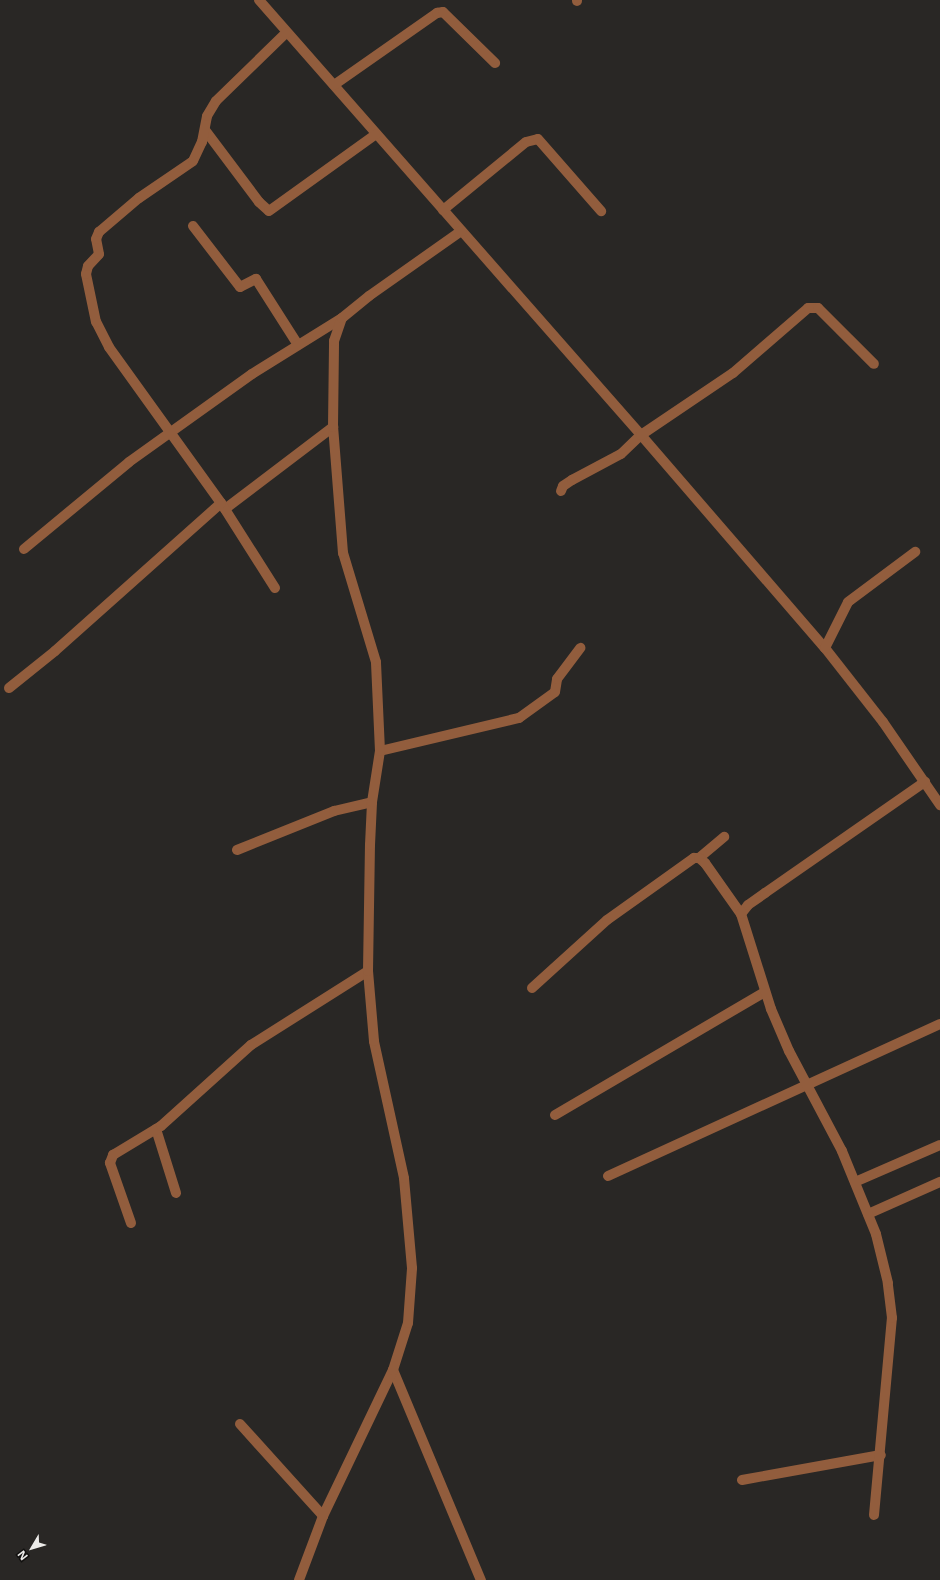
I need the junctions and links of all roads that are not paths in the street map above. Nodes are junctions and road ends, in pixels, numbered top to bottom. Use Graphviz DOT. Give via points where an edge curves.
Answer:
graph roads {
  1 [pos="259,0"];
  2 [pos="286,33"];
  3 [pos="495,63"];
  4 [pos="334,85"];
  5 [pos="205,130"];
  6 [pos="376,134"];
  7 [pos="443,210"];
  8 [pos="601,211"];
  9 [pos="193,226"];
  10 [pos="461,231"];
  11 [pos="342,318"];
  12 [pos="298,346"];
  13 [pos="874,364"];
  14 [pos="333,427"];
  15 [pos="171,432"];
  16 [pos="641,435"];
  17 [pos="561,492"];
  18 [pos="223,506"];
  19 [pos="24,549"];
  20 [pos="915,552"];
  21 [pos="275,588"];
  22 [pos="580,648"];
  23 [pos="825,648"];
  24 [pos="10,688"];
  25 [pos="380,751"];
  26 [pos="925,782"];
  27 [pos="372,802"];
  28 [pos="940,805"];
  29 [pos="724,837"];
  30 [pos="237,850"];
  31 [pos="699,858"];
  32 [pos="741,914"];
  33 [pos="368,971"];
  34 [pos="532,988"];
  35 [pos="765,992"];
  36 [pos="940,1024"];
  37 [pos="807,1085"];
  38 [pos="555,1115"];
  39 [pos="156,1129"];
  40 [pos="940,1145"];
  41 [pos="608,1176"];
  42 [pos="855,1182"];
  43 [pos="940,1182"];
  44 [pos="176,1193"];
  45 [pos="868,1214"];
  46 [pos="131,1223"];
  47 [pos="393,1370"];
  48 [pos="240,1424"];
  49 [pos="881,1455"];
  50 [pos="742,1480"];
  51 [pos="874,1515"];
  52 [pos="323,1516"];
  53 [pos="299,1580"];
  54 [pos="481,1580"];
  1 -- 2 [label="street"];
  2 -- 4 [label="street"];
  2 -- 5 [label="street" via="216,101 208,116"];
  3 -- 4 [label="street" via="443,12 437,13"];
  4 -- 6 [label="street"];
  5 -- 6 [label="street" via="259,202 269,211"];
  5 -- 15 [label="street" via="193,161 139,198 99,232 96,239 99,254 86,270 96,322 109,347"];
  6 -- 7 [label="street"];
  7 -- 8 [label="street" via="526,142 538,139"];
  7 -- 10 [label="street"];
  9 -- 12 [label="street" via="240,287 256,279"];
  10 -- 11 [label="street"];
  10 -- 16 [label="street"];
  11 -- 12 [label="street"];
  11 -- 14 [label="street" via="334,341"];
  12 -- 15 [label="street" via="252,374"];
  13 -- 16 [label="street" via="818,308 808,308 733,373"];
  14 -- 18 [label="street"];
  14 -- 25 [label="street" via="343,553 376,662"];
  15 -- 18 [label="street"];
  15 -- 19 [label="street" via="129,462"];
  16 -- 17 [label="street" via="621,454 572,480 563,486"];
  16 -- 23 [label="street"];
  18 -- 21 [label="street"];
  18 -- 24 [label="street"];
  20 -- 23 [label="street" via="848,602"];
  22 -- 25 [label="street" via="557,679 555,692 519,718"];
  23 -- 26 [label="street" via="883,722"];
  25 -- 27 [label="street"];
  26 -- 28 [label="street"];
  26 -- 32 [label="street" via="748,905"];
  27 -- 30 [label="street" via="327,814"];
  27 -- 33 [label="street"];
  29 -- 31 [label="street"];
  31 -- 32 [label="street"];
  31 -- 34 [label="street" via="690,860 607,920"];
  32 -- 35 [label="street"];
  33 -- 39 [label="street" via="251,1045"];
  33 -- 47 [label="street" via="374,1041 404,1178 412,1268 408,1323"];
  35 -- 37 [label="street" via="789,1051"];
  35 -- 38 [label="street"];
  36 -- 37 [label="street"];
  37 -- 41 [label="street"];
  37 -- 42 [label="street" via="842,1151"];
  39 -- 44 [label="street"];
  39 -- 46 [label="street" via="110,1158"];
  40 -- 42 [label="street"];
  42 -- 45 [label="street"];
  43 -- 45 [label="street"];
  45 -- 49 [label="street" via="876,1234 888,1283 892,1318"];
  47 -- 52 [label="street"];
  47 -- 54 [label="street"];
  48 -- 52 [label="street"];
  49 -- 50 [label="street"];
  49 -- 51 [label="street"];
  52 -- 53 [label="street"];
}
